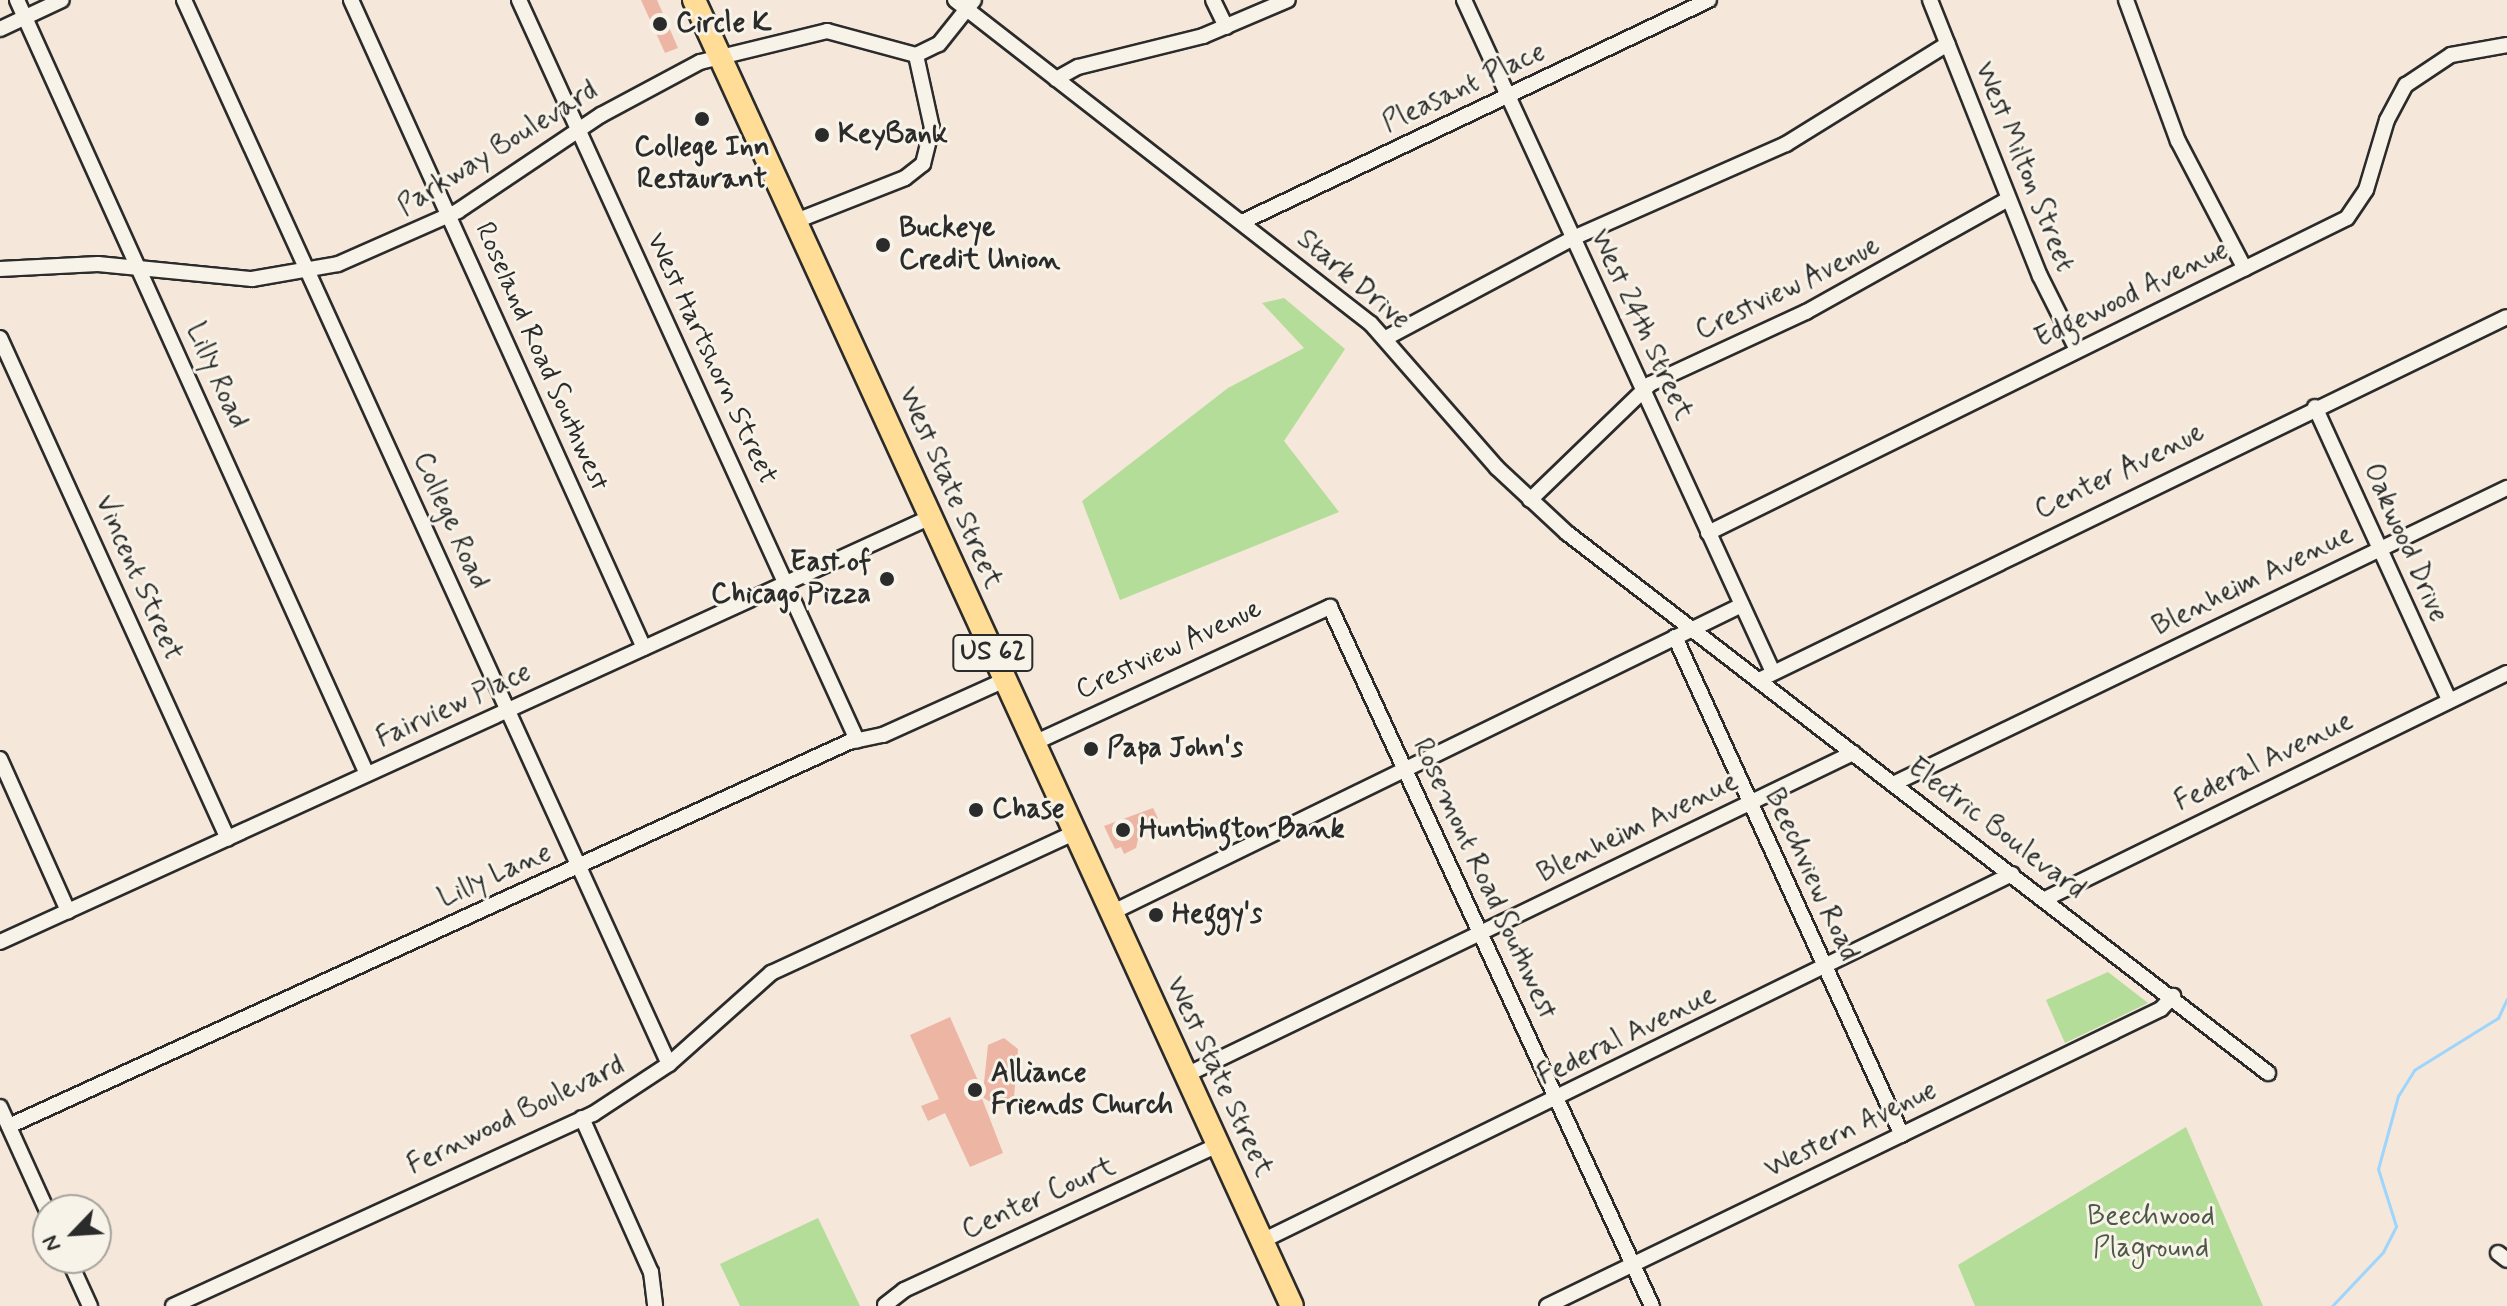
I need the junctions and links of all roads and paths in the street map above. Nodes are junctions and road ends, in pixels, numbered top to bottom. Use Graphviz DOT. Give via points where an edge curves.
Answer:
graph roads {
  1 [pos="17,0"];
  2 [pos="62,0"];
  3 [pos="184,0"];
  4 [pos="351,0"];
  5 [pos="519,0"];
  6 [pos="694,0"];
  7 [pos="1213,0"];
  8 [pos="1288,0"];
  9 [pos="1464,0"];
  10 [pos="1709,0"];
  11 [pos="1930,0"];
  12 [pos="2126,0"];
  13 [pos="965,3"];
  14 [pos="24,17"];
  15 [pos="1226,27"];
  16 [pos="0,29"];
  17 [pos="1947,44"];
  18 [pos="2507,45"];
  19 [pos="719,54"];
  20 [pos="916,55"];
  21 [pos="1056,79"];
  22 [pos="1508,96"];
  23 [pos="578,130"];
  24 [pos="2008,199"];
  25 [pos="449,216"];
  26 [pos="796,221"];
  27 [pos="1242,222"];
  28 [pos="1573,238"];
  29 [pos="0,269"];
  30 [pos="2245,269"];
  31 [pos="139,270"];
  32 [pos="308,271"];
  33 [pos="2507,317"];
  34 [pos="0,338"];
  35 [pos="1386,338"];
  36 [pos="2077,350"];
  37 [pos="1642,390"];
  38 [pos="2315,407"];
  39 [pos="2507,488"];
  40 [pos="1530,500"];
  41 [pos="931,517"];
  42 [pos="1708,533"];
  43 [pos="2379,549"];
  44 [pos="785,583"];
  45 [pos="1742,605"];
  46 [pos="1327,606"];
  47 [pos="1691,629"];
  48 [pos="1675,637"];
  49 [pos="644,648"];
  50 [pos="1772,670"];
  51 [pos="2507,673"];
  52 [pos="1005,680"];
  53 [pos="1759,680"];
  54 [pos="2449,700"];
  55 [pos="507,710"];
  56 [pos="857,740"];
  57 [pos="1034,743"];
  58 [pos="1853,753"];
  59 [pos="0,759"];
  60 [pos="1403,767"];
  61 [pos="367,774"];
  62 [pos="1893,784"];
  63 [pos="1750,803"];
  64 [pos="1074,833"];
  65 [pos="228,839"];
  66 [pos="578,867"];
  67 [pos="2012,874"];
  68 [pos="2045,899"];
  69 [pos="68,911"];
  70 [pos="1111,913"];
  71 [pos="1480,933"];
  72 [pos="0,942"];
  73 [pos="1826,969"];
  74 [pos="2173,996"];
  75 [pos="669,1064"];
  76 [pos="2268,1073"];
  77 [pos="1186,1075"];
  78 [pos="1557,1098"];
  79 [pos="0,1107"];
  80 [pos="582,1118"];
  81 [pos="9,1126"];
  82 [pos="1902,1135"];
  83 [pos="1218,1145"];
  84 [pos="39,1194"];
  85 [pos="1262,1241"];
  86 [pos="1633,1264"];
  87 [pos="75,1274"];
  88 [pos="1286,1304"];
  89 [pos="885,1305"];
  90 [pos="90,1306"];
  91 [pos="173,1306"];
  92 [pos="655,1306"];
  93 [pos="1547,1306"];
  94 [pos="1652,1306"];
  1 -- 14 [label="street, Lilly Road"];
  2 -- 14 [label="street"];
  3 -- 32 [label="street, College Road"];
  4 -- 25 [label="street, Roseland Road Southwest"];
  5 -- 23 [label="street, West Hartshorn Street"];
  6 -- 19 [label="highway, West State Street / US 62"];
  7 -- 15 [label="street"];
  8 -- 15 [label="street"];
  9 -- 22 [label="street, West 24th Street"];
  10 -- 22 [label="street, Pleasant Place"];
  11 -- 17 [label="street, West Milton Street"];
  12 -- 30 [label="street" via="2178,141"];
  13 -- 20 [label="street" via="939,44"];
  13 -- 21 [label="street, Stark Drive"];
  14 -- 16 [label="street"];
  14 -- 31 [label="street, Lilly Road"];
  15 -- 21 [label="street" via="1078,67"];
  17 -- 24 [label="street, West Milton Street"];
  17 -- 28 [label="street" via="1786,144"];
  18 -- 30 [label="street, Edgewood Avenue" via="2451,55 2417,74 2393,105 2354,210"];
  19 -- 20 [label="street, Parkway Boulevard" via="827,31"];
  19 -- 23 [label="street, Parkway Boulevard"];
  19 -- 26 [label="highway, West State Street / US 62"];
  20 -- 26 [label="street" via="932,128 923,164 905,178"];
  21 -- 27 [label="street, Stark Drive"];
  22 -- 27 [label="street, Pleasant Place"];
  22 -- 28 [label="street, West 24th Street"];
  23 -- 25 [label="street, Parkway Boulevard"];
  23 -- 44 [label="street, West Hartshorn Street"];
  24 -- 36 [label="street, West Milton Street"];
  24 -- 37 [label="street, Crestview Avenue" via="1806,312"];
  25 -- 32 [label="street, Parkway Boulevard" via="370,252"];
  25 -- 49 [label="street, Roseland Road Southwest"];
  26 -- 41 [label="highway, West State Street / US 62"];
  27 -- 35 [label="street, Stark Drive"];
  28 -- 35 [label="street"];
  28 -- 37 [label="street, West 24th Street"];
  29 -- 31 [label="street, Parkway Boulevard" via="56,264"];
  30 -- 36 [label="street, Edgewood Avenue"];
  31 -- 32 [label="street, Parkway Boulevard" via="219,279"];
  31 -- 61 [label="street, Lilly Road"];
  32 -- 55 [label="street, College Road"];
  33 -- 38 [label="street, Center Avenue"];
  34 -- 65 [label="street, Vincent Street"];
  35 -- 40 [label="street, Stark Drive"];
  36 -- 42 [label="street, Edgewood Avenue"];
  37 -- 40 [label="street, Crestview Avenue"];
  37 -- 42 [label="street, West 24th Street"];
  38 -- 43 [label="street, Oakwood Drive"];
  38 -- 50 [label="street, Center Avenue"];
  39 -- 43 [label="street, Blenheim Avenue"];
  40 -- 47 [label="street, Stark Drive"];
  41 -- 44 [label="street, Fairview Place"];
  41 -- 52 [label="highway, West State Street / US 62"];
  42 -- 45 [label="street, West 24th Street"];
  43 -- 54 [label="street, Oakwood Drive"];
  43 -- 62 [label="street, Blenheim Avenue"];
  44 -- 49 [label="street, Fairview Place"];
  44 -- 56 [label="street, West Hartshorn Street"];
  45 -- 47 [label="street"];
  45 -- 50 [label="street, West 24th Street"];
  46 -- 57 [label="street, Crestview Avenue"];
  46 -- 60 [label="street, Rosemont Road Southwest"];
  47 -- 48 [label="street"];
  47 -- 53 [label="street, Electric Boulevard"];
  48 -- 60 [label="street"];
  48 -- 63 [label="street, Beechview Road"];
  49 -- 55 [label="street, Fairview Place"];
  50 -- 53 [label="street, Center Avenue"];
  51 -- 54 [label="street, Federal Avenue"];
  52 -- 56 [label="street, Lilly Lane"];
  52 -- 57 [label="highway, West State Street / US 62"];
  53 -- 58 [label="street, Electric Boulevard"];
  54 -- 68 [label="street, Federal Avenue"];
  55 -- 61 [label="street, Fairview Place"];
  55 -- 66 [label="street, College Road"];
  56 -- 66 [label="street, Lilly Lane"];
  57 -- 64 [label="highway, West State Street / US 62"];
  58 -- 62 [label="street, Electric Boulevard"];
  58 -- 63 [label="street, Blenheim Avenue"];
  59 -- 69 [label="street"];
  60 -- 70 [label="street"];
  60 -- 71 [label="street, Rosemont Road Southwest"];
  61 -- 65 [label="street, Fairview Place"];
  62 -- 67 [label="street, Electric Boulevard"];
  63 -- 71 [label="street, Blenheim Avenue"];
  63 -- 73 [label="street, Beechview Road"];
  64 -- 70 [label="highway, West State Street / US 62"];
  64 -- 75 [label="street, Fernwood Boulevard" via="793,961 738,996"];
  65 -- 69 [label="street, Fairview Place"];
  66 -- 75 [label="street, College Road"];
  66 -- 81 [label="street, Lilly Lane"];
  67 -- 68 [label="street, Electric Boulevard"];
  67 -- 73 [label="street, Federal Avenue"];
  68 -- 74 [label="street, Electric Boulevard"];
  69 -- 72 [label="street, Fairview Place"];
  70 -- 77 [label="highway, West State Street / US 62"];
  71 -- 77 [label="street, Blenheim Avenue"];
  71 -- 78 [label="street, Rosemont Road Southwest"];
  73 -- 78 [label="street, Federal Avenue"];
  73 -- 82 [label="street, Beechview Road"];
  74 -- 76 [label="street, Electric Boulevard"];
  74 -- 82 [label="street, Western Avenue" via="2161,1009"];
  75 -- 80 [label="street, Fernwood Boulevard"];
  77 -- 83 [label="highway, West State Street / US 62"];
  78 -- 85 [label="street, Federal Avenue"];
  78 -- 86 [label="street, Rosemont Road Southwest"];
  79 -- 81 [label="street"];
  80 -- 91 [label="street, Fernwood Boulevard"];
  80 -- 92 [label="street" via="651,1272"];
  81 -- 84 [label="street"];
  82 -- 86 [label="street, Western Avenue"];
  83 -- 85 [label="highway, West State Street / US 62"];
  83 -- 89 [label="street, Center Court" via="904,1290"];
  85 -- 88 [label="highway, West State Street / US 62"];
  86 -- 93 [label="street, Western Avenue"];
  86 -- 94 [label="street, Rosemont Road Southwest"];
  87 -- 90 [label="street"];
}
